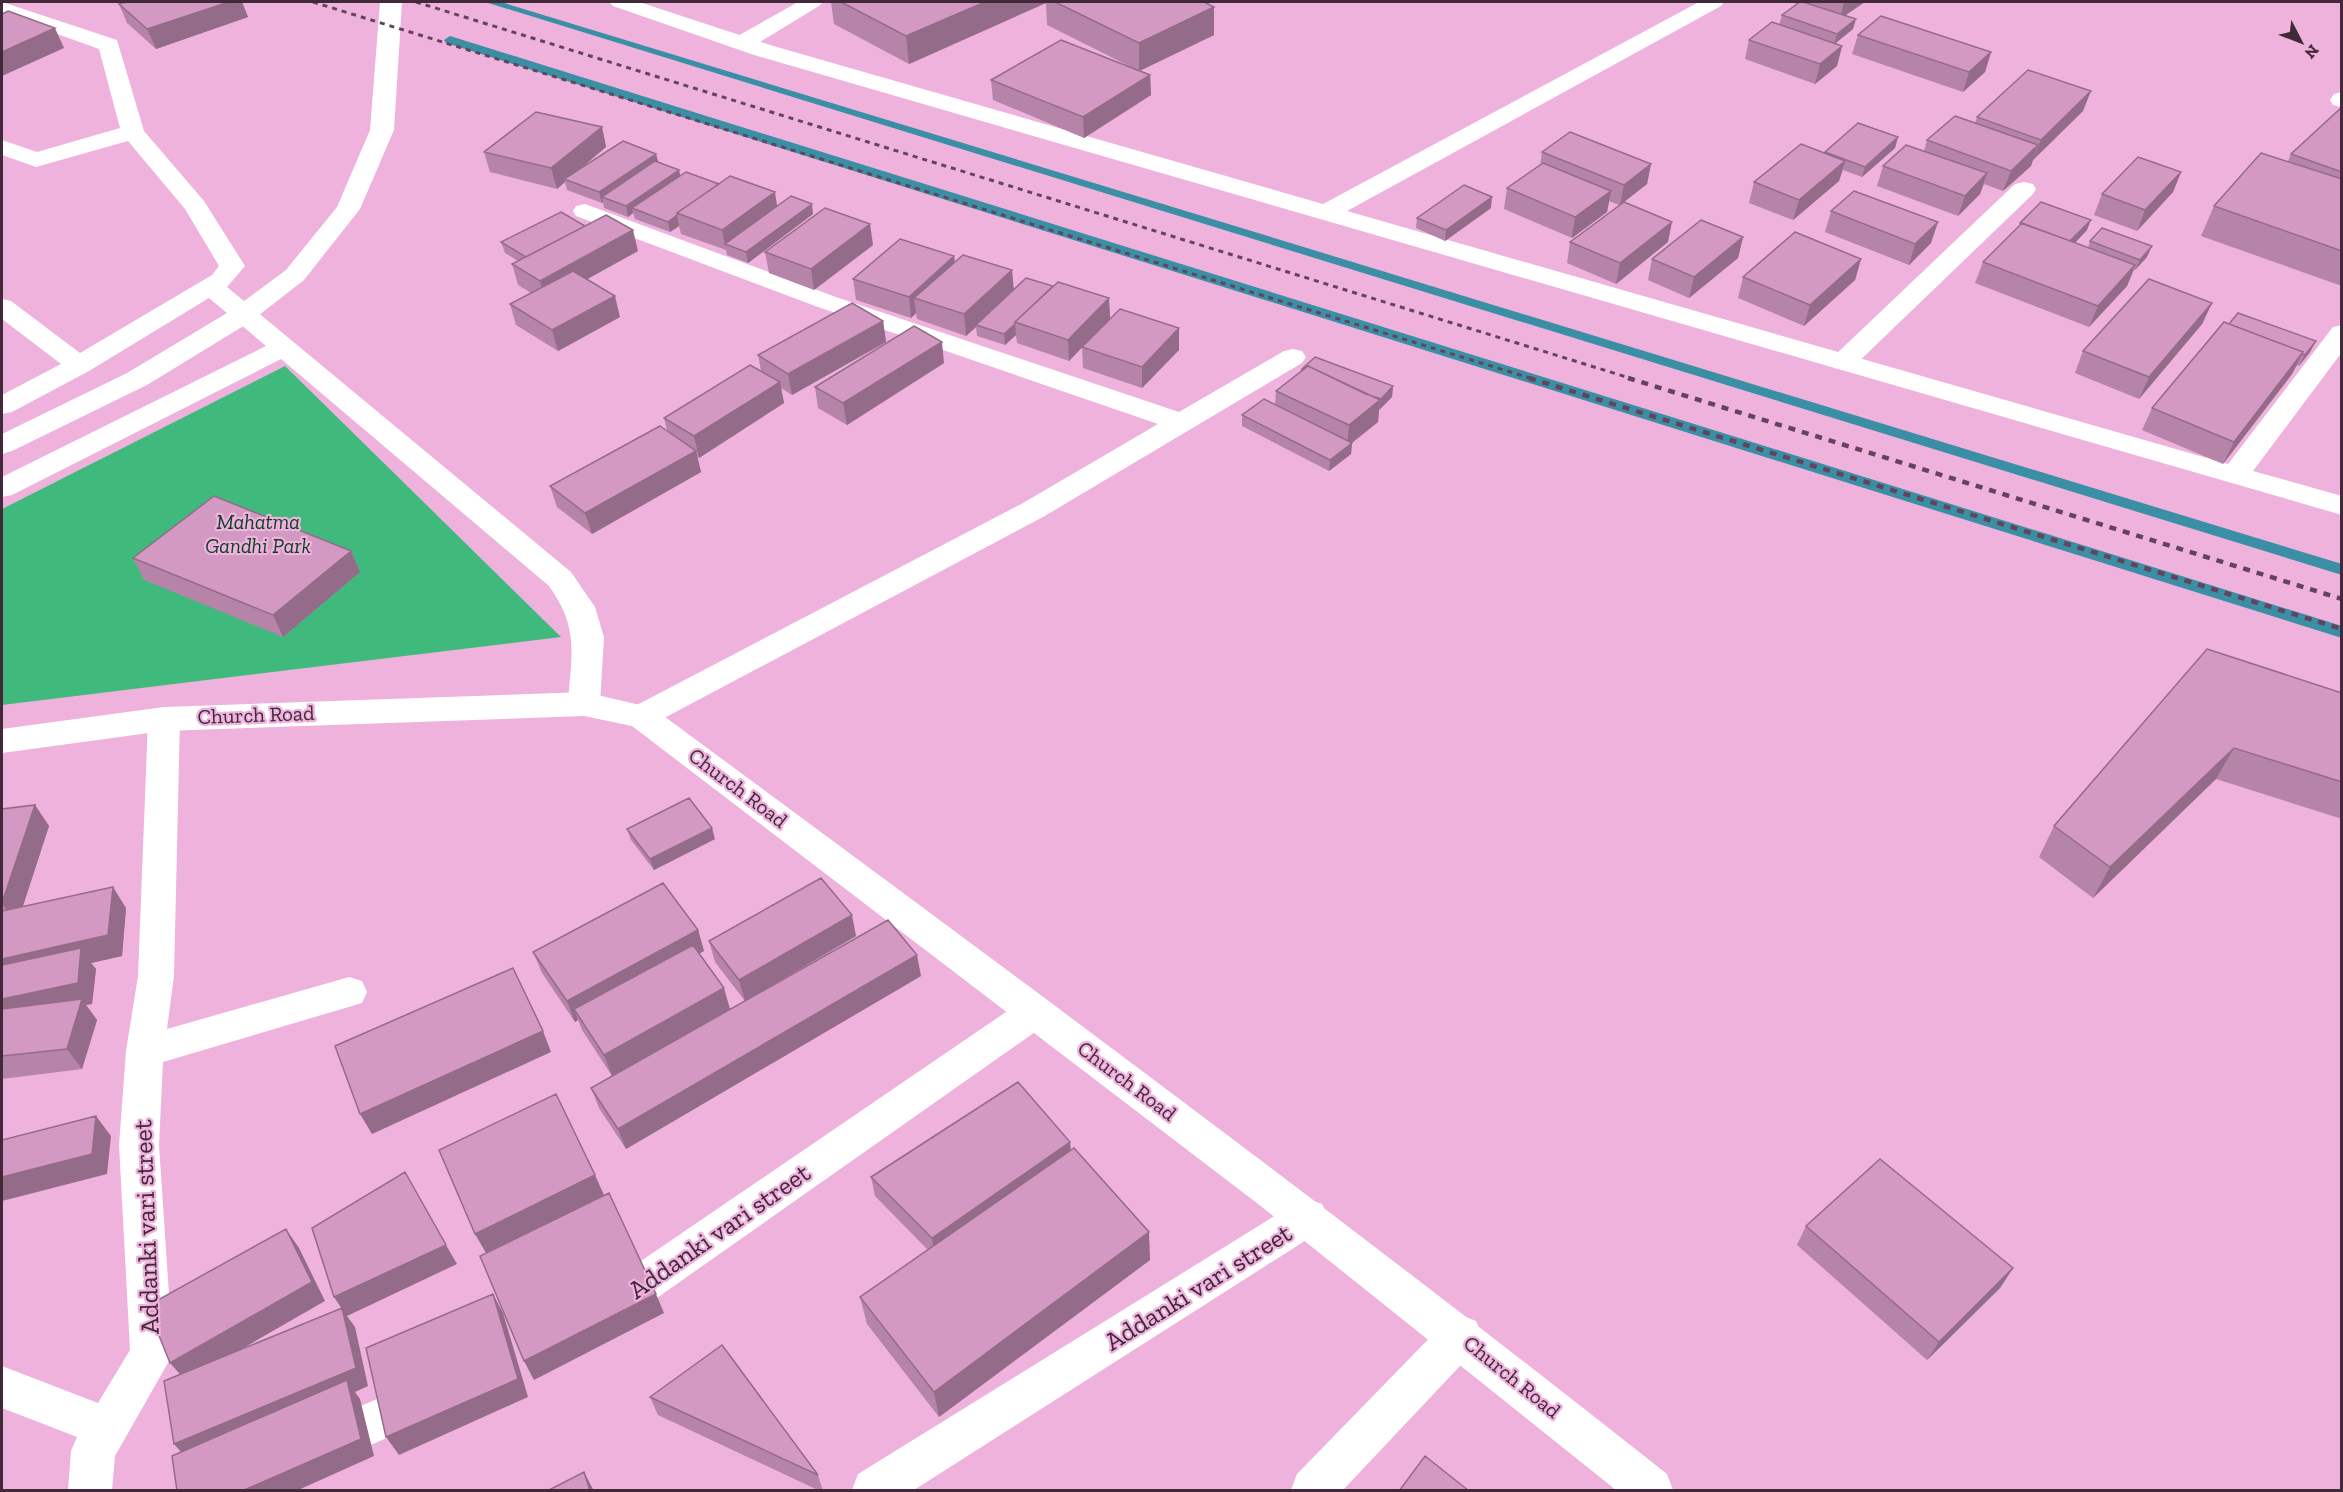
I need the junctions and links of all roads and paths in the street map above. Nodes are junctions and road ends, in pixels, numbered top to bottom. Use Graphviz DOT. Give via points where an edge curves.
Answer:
graph roads {
  1 [pos="391,2"];
  2 [pos="620,2"];
  3 [pos="812,2"];
  4 [pos="1714,2"];
  5 [pos="2,7"];
  6 [pos="742,43"];
  7 [pos="134,132"];
  8 [pos="2,147"];
  9 [pos="36,159"];
  10 [pos="10,172"];
  11 [pos="2024,189"];
  12 [pos="585,211"];
  13 [pos="1327,212"];
  14 [pos="209,285"];
  15 [pos="2,307"];
  16 [pos="2342,333"];
  17 [pos="283,348"];
  18 [pos="1293,357"];
  19 [pos="1843,362"];
  20 [pos="79,365"];
  21 [pos="2,406"];
  22 [pos="1179,422"];
  23 [pos="2,445"];
  24 [pos="2235,475"];
  25 [pos="2,488"];
  26 [pos="2342,506"];
  27 [pos="584,704"];
  28 [pos="642,716"];
  29 [pos="164,719"];
  30 [pos="2,741"];
  31 [pos="349,992"];
  32 [pos="1035,1012"];
  33 [pos="145,1051"];
  34 [pos="1308,1217"];
  35 [pos="580,1327"];
  36 [pos="1461,1335"];
  37 [pos="2,1387"];
  38 [pos="455,1390"];
  39 [pos="108,1428"];
  40 [pos="295,1457"];
  41 [pos="90,1491"];
  42 [pos="874,1491"];
  43 [pos="1313,1491"];
  44 [pos="1651,1491"];
  1 -- 23 [label="street" via="382,130 348,209 295,275 242,316 137,379"];
  2 -- 6 [label="street"];
  3 -- 6 [label="street"];
  4 -- 13 [label="street"];
  5 -- 7 [label="street" via="109,45"];
  6 -- 13 [label="street"];
  7 -- 9 [label="street"];
  7 -- 14 [label="street" via="195,206 232,266 221,280"];
  8 -- 9 [label="street"];
  9 -- 10 [label="street"];
  11 -- 19 [label="street"];
  12 -- 22 [label="street" via="828,302"];
  13 -- 19 [label="street"];
  14 -- 17 [label="street"];
  14 -- 20 [label="street"];
  15 -- 20 [label="street"];
  16 -- 24 [label="street"];
  17 -- 25 [label="street"];
  17 -- 27 [label="street" via="560,579 580,607 588,637"];
  18 -- 22 [label="street"];
  19 -- 24 [label="street"];
  20 -- 21 [label="street"];
  22 -- 28 [label="street" via="1033,510"];
  24 -- 26 [label="street"];
  27 -- 28 [label="street, Church Road"];
  27 -- 29 [label="street, Church Road"];
  28 -- 32 [label="street, Church Road"];
  29 -- 30 [label="street, Church Road"];
  29 -- 33 [label="street, Addanki vari street" via="156,976"];
  31 -- 33 [label="street"];
  32 -- 34 [label="street, Church Road"];
  32 -- 35 [label="street, Addanki vari street"];
  33 -- 39 [label="street, Addanki vari street" via="139,1145 152,1354"];
  34 -- 36 [label="street, Church Road"];
  34 -- 42 [label="street, Addanki vari street"];
  36 -- 43 [label="street"];
  36 -- 44 [label="street, Church Road"];
  37 -- 39 [label="street"];
  38 -- 40 [label="street" via="400,1408"];
  39 -- 41 [label="street, Addanki vari street" via="93,1451"];
}
